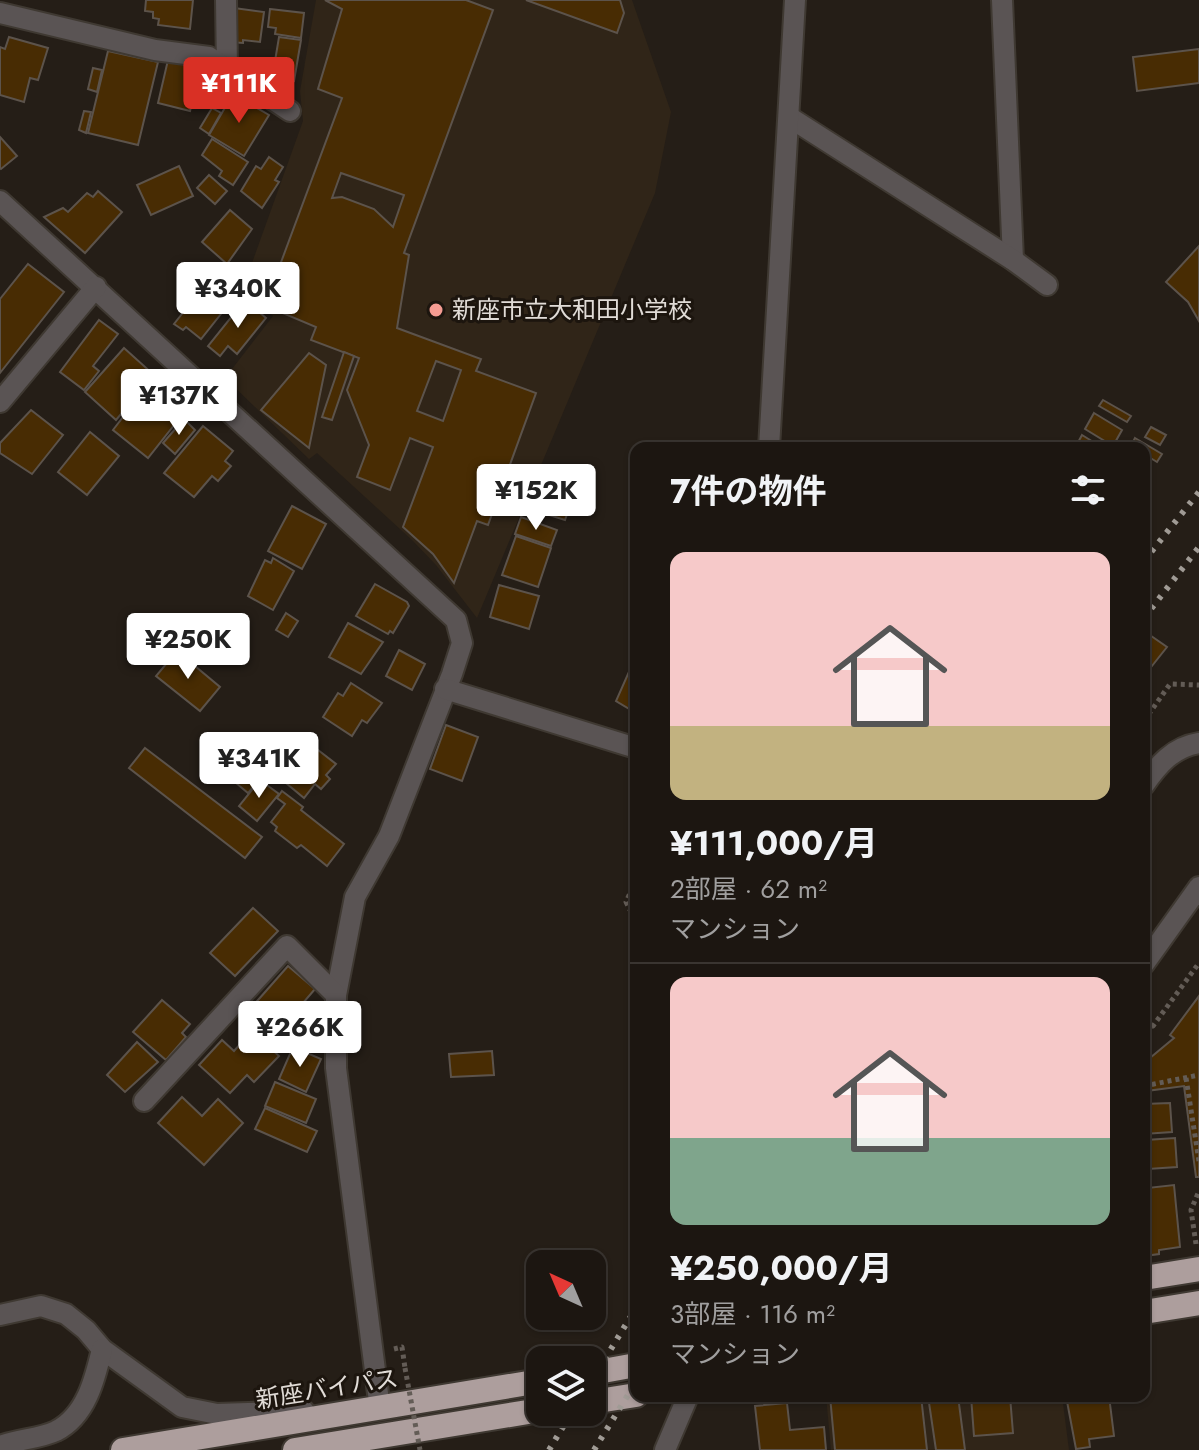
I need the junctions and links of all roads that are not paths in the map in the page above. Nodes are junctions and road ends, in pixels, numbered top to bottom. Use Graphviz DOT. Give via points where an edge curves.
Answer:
graph roads {
  1 [pos="226,0"];
  2 [pos="795,0"];
  3 [pos="1002,0"];
  4 [pos="0,13"];
  5 [pos="227,69"];
  6 [pos="290,111"];
  7 [pos="789,117"];
  8 [pos="0,201"];
  9 [pos="1013,260"];
  10 [pos="1047,285"];
  11 [pos="96,287"];
  12 [pos="0,402"];
  13 [pos="769,442"];
  14 [pos="445,689"];
  15 [pos="1199,743"];
  16 [pos="630,746"];
  17 [pos="1150,777"];
  18 [pos="1199,887"];
  19 [pos="1150,956"];
  20 [pos="336,995"];
  21 [pos="144,1101"];
  22 [pos="1199,1269"];
  23 [pos="1150,1277"];
  24 [pos="1199,1303"];
  25 [pos="1150,1311"];
  26 [pos="0,1315"];
  27 [pos="102,1349"];
  28 [pos="630,1366"];
  29 [pos="606,1370"];
  30 [pos="526,1383"];
  31 [pos="630,1396"];
  32 [pos="606,1400"];
  33 [pos="685,1402"];
  34 [pos="380,1409"];
  35 [pos="526,1412"];
  36 [pos="0,1446"];
  37 [pos="326,1447"];
  38 [pos="123,1450"];
  39 [pos="295,1450"];
  40 [pos="665,1450"];
  1 -- 5 [label="street"];
  2 -- 7 [label="street"];
  3 -- 9 [label="street"];
  4 -- 5 [label="street" via="155,50 209,57"];
  5 -- 6 [label="street"];
  7 -- 9 [label="street"];
  7 -- 13 [label="street"];
  8 -- 11 [label="street"];
  9 -- 10 [label="street"];
  11 -- 12 [label="street"];
  11 -- 14 [label="street" via="456,620 462,643"];
  14 -- 16 [label="street"];
  14 -- 20 [label="street" via="389,836 355,897"];
  15 -- 17 [label="street" via="1175,751"];
  18 -- 19 [label="street"];
  20 -- 21 [label="street" via="287,946"];
  20 -- 34 [label="street" via="336,1068"];
  22 -- 23 [label="highway"];
  24 -- 25 [label="highway"];
  26 -- 27 [label="street" via="41,1306 66,1314"];
  27 -- 34 [label="street" via="182,1407 217,1414"];
  27 -- 36 [label="street" via="91,1391 76,1414 56,1431"];
  28 -- 29 [label="highway"];
  30 -- 34 [label="highway, 新座バイパス"];
  31 -- 32 [label="highway"];
  33 -- 40 [label="street"];
  34 -- 38 [label="highway, 新座バイパス"];
  35 -- 37 [label="highway"];
  37 -- 39 [label="highway"];
}
